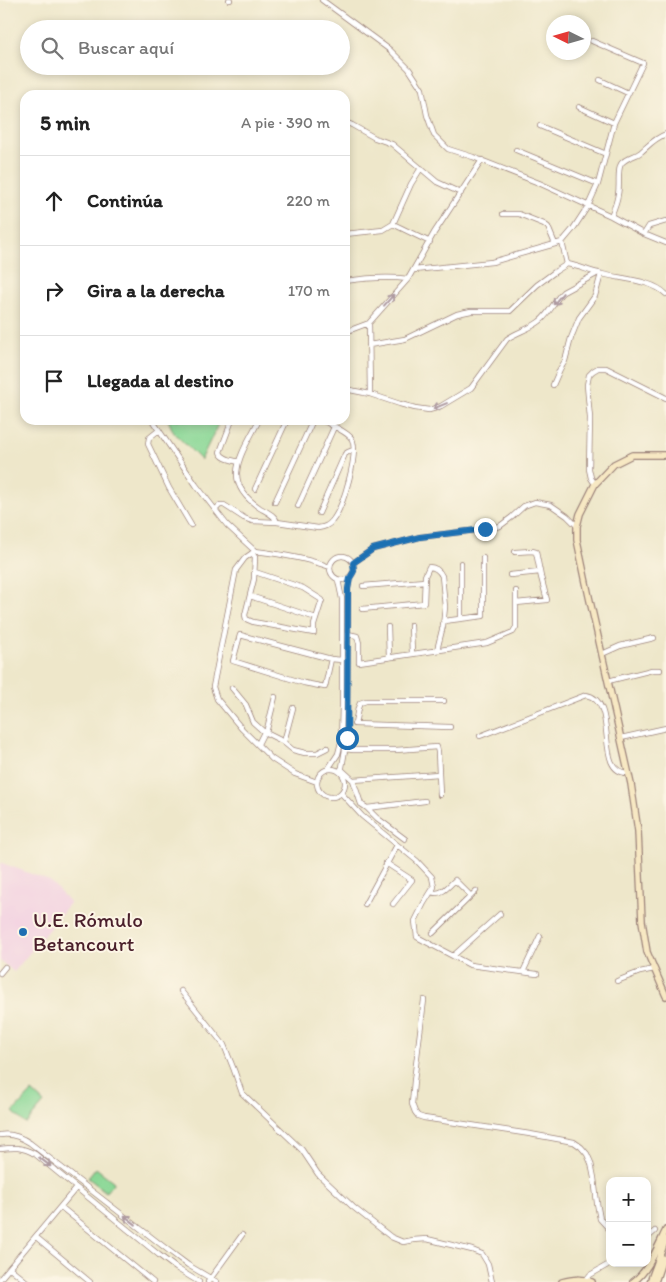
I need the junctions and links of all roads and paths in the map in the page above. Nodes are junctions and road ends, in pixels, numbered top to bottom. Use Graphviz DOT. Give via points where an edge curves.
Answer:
graph roads {
  1 [pos="322,0"];
  2 [pos="349,20"];
  3 [pos="350,21"];
  4 [pos="592,41"];
  5 [pos="600,80"];
  6 [pos="628,93"];
  7 [pos="579,107"];
  8 [pos="614,123"];
  9 [pos="350,124"];
  10 [pos="540,126"];
  11 [pos="666,134"];
  12 [pos="516,150"];
  13 [pos="606,154"];
  14 [pos="482,160"];
  15 [pos="421,168"];
  16 [pos="598,184"];
  17 [pos="461,192"];
  18 [pos="588,206"];
  19 [pos="503,214"];
  20 [pos="611,216"];
  21 [pos="666,221"];
  22 [pos="393,224"];
  23 [pos="350,233"];
  24 [pos="644,234"];
  25 [pos="430,242"];
  26 [pos="562,242"];
  27 [pos="666,243"];
  28 [pos="556,244"];
  29 [pos="567,264"];
  30 [pos="414,270"];
  31 [pos="600,274"];
  32 [pos="408,279"];
  33 [pos="350,280"];
  34 [pos="666,294"];
  35 [pos="369,324"];
  36 [pos="350,330"];
  37 [pos="369,345"];
  38 [pos="553,385"];
  39 [pos="350,390"];
  40 [pos="370,394"];
  41 [pos="666,398"];
  42 [pos="155,425"];
  43 [pos="230,425"];
  44 [pos="256,425"];
  45 [pos="286,425"];
  46 [pos="311,425"];
  47 [pos="331,425"];
  48 [pos="334,427"];
  49 [pos="158,430"];
  50 [pos="353,450"];
  51 [pos="666,455"];
  52 [pos="239,462"];
  53 [pos="595,484"];
  54 [pos="256,490"];
  55 [pos="275,502"];
  56 [pos="298,506"];
  57 [pos="216,510"];
  58 [pos="319,513"];
  59 [pos="277,522"];
  60 [pos="191,525"];
  61 [pos="577,526"];
  62 [pos="254,552"];
  63 [pos="515,552"];
  64 [pos="483,558"];
  65 [pos="353,563"];
  66 [pos="461,563"];
  67 [pos="330,567"];
  68 [pos="255,572"];
  69 [pos="540,572"];
  70 [pos="510,575"];
  71 [pos="350,578"];
  72 [pos="338,580"];
  73 [pos="425,581"];
  74 [pos="363,586"];
  75 [pos="516,592"];
  76 [pos="250,596"];
  77 [pos="516,603"];
  78 [pos="362,609"];
  79 [pos="316,618"];
  80 [pos="461,618"];
  81 [pos="444,621"];
  82 [pos="411,625"];
  83 [pos="388,627"];
  84 [pos="348,634"];
  85 [pos="654,638"];
  86 [pos="438,650"];
  87 [pos="412,654"];
  88 [pos="602,654"];
  89 [pos="389,657"];
  90 [pos="331,659"];
  91 [pos="342,660"];
  92 [pos="660,670"];
  93 [pos="608,681"];
  94 [pos="232,688"];
  95 [pos="275,697"];
  96 [pos="444,702"];
  97 [pos="293,708"];
  98 [pos="347,723"];
  99 [pos="356,724"];
  100 [pos="450,727"];
  101 [pos="666,728"];
  102 [pos="265,733"];
  103 [pos="480,736"];
  104 [pos="621,738"];
  105 [pos="284,742"];
  106 [pos="258,744"];
  107 [pos="327,748"];
  108 [pos="345,749"];
  109 [pos="328,769"];
  110 [pos="341,771"];
  111 [pos="629,773"];
  112 [pos="439,774"];
  113 [pos="352,780"];
  114 [pos="317,782"];
  115 [pos="341,793"];
  116 [pos="440,795"];
  117 [pos="424,801"];
  118 [pos="367,808"];
  119 [pos="405,839"];
  120 [pos="397,845"];
  121 [pos="386,863"];
  122 [pos="476,891"];
  123 [pos="430,892"];
  124 [pos="471,896"];
  125 [pos="365,904"];
  126 [pos="393,904"];
  127 [pos="500,914"];
  128 [pos="433,933"];
  129 [pos="540,936"];
  130 [pos="453,956"];
  131 [pos="5,967"];
  132 [pos="654,969"];
  133 [pos="523,972"];
  134 [pos="0,973"];
  135 [pos="537,974"];
  136 [pos="617,981"];
  137 [pos="181,991"];
  138 [pos="666,996"];
  139 [pos="424,1000"];
  140 [pos="0,1135"];
  141 [pos="0,1148"];
  142 [pos="76,1188"];
  143 [pos="61,1207"];
  144 [pos="606,1226"];
  145 [pos="666,1230"];
  146 [pos="655,1231"];
  147 [pos="651,1234"];
  148 [pos="242,1235"];
  149 [pos="36,1238"];
  150 [pos="666,1239"];
  151 [pos="666,1250"];
  152 [pos="606,1266"];
  153 [pos="10,1268"];
  154 [pos="0,1279"];
  155 [pos="209,1280"];
  156 [pos="589,1281"];
  157 [pos="27,1282"];
  158 [pos="90,1282"];
  159 [pos="153,1282"];
  160 [pos="199,1282"];
  161 [pos="217,1282"];
  162 [pos="492,1282"];
  163 [pos="562,1282"];
  164 [pos="633,1282"];
  165 [pos="650,1282"];
  166 [pos="655,1282"];
  1 -- 2 [label="street"];
  3 -- 14 [label="street" via="390,50 409,69 422,89 434,134 448,149"];
  4 -- 6 [label="street" via="643,63"];
  5 -- 6 [label="street"];
  6 -- 8 [label="street"];
  7 -- 8 [label="street"];
  8 -- 13 [label="street"];
  9 -- 15 [label="street" via="392,144"];
  10 -- 13 [label="street"];
  11 -- 20 [label="street" via="621,164 617,202"];
  12 -- 16 [label="street"];
  13 -- 16 [label="street"];
  14 -- 17 [label="street"];
  14 -- 18 [label="street"];
  15 -- 17 [label="street" via="437,182"];
  15 -- 22 [label="street"];
  16 -- 18 [label="street"];
  17 -- 25 [label="street"];
  18 -- 20 [label="street"];
  18 -- 26 [label="street"];
  19 -- 28 [label="street" via="519,214 546,225"];
  20 -- 24 [label="street"];
  21 -- 24 [label="street" via="649,226"];
  22 -- 23 [label="street" via="383,230"];
  22 -- 25 [label="street"];
  24 -- 27 [label="street"];
  25 -- 30 [label="street"];
  26 -- 28 [label="street"];
  26 -- 29 [label="street"];
  28 -- 30 [label="street" via="492,262"];
  29 -- 31 [label="street"];
  29 -- 37 [label="street" via="510,311 457,314 405,339"];
  30 -- 32 [label="street"];
  31 -- 34 [label="street" via="646,283"];
  31 -- 38 [label="street" via="595,296 579,318 565,361"];
  31 -- 40 [label="street, one-way" via="563,292 540,322 507,339 471,388 442,406 429,410 415,408"];
  32 -- 33 [label="street" via="374,277"];
  35 -- 32 [label="street, one-way"];
  35 -- 36 [label="street"];
  35 -- 37 [label="street"];
  37 -- 40 [label="street"];
  39 -- 40 [label="street"];
  41 -- 53 [label="street" via="606,368 590,372 587,385 589,469"];
  42 -- 49 [label="street"];
  43 -- 52 [label="street" via="220,452 222,456"];
  44 -- 52 [label="street"];
  45 -- 54 [label="street"];
  46 -- 55 [label="street"];
  47 -- 48 [label="street"];
  48 -- 50 [label="street" via="351,438"];
  48 -- 56 [label="street"];
  49 -- 57 [label="street"];
  49 -- 60 [label="street" via="149,438 148,444 168,488"];
  50 -- 58 [label="street" via="345,454"];
  50 -- 59 [label="street" via="344,499 330,524 318,528"];
  51 -- 53 [label="main road" via="632,455 614,464"];
  52 -- 59 [label="street" via="239,487 250,501"];
  53 -- 61 [label="main road"];
  57 -- 59 [label="street" via="224,505 248,520"];
  57 -- 62 [label="street"];
  61 -- 65 [label="street" via="550,505 535,502 524,506 500,526 420,537 373,549"];
  61 -- 88 [label="main road" via="577,540"];
  62 -- 67 [label="street" via="315,561"];
  62 -- 68 [label="street"];
  62 -- 106 [label="street" via="236,570 213,687 216,699"];
  63 -- 69 [label="street" via="536,552"];
  64 -- 80 [label="street" via="484,616"];
  65 -- 67 [label="street" via="340,556"];
  65 -- 71 [label="street" via="354,571"];
  66 -- 80 [label="street"];
  67 -- 72 [label="street"];
  68 -- 76 [label="street"];
  68 -- 79 [label="street" via="303,588 322,600"];
  69 -- 70 [label="street"];
  69 -- 77 [label="street" via="547,600"];
  71 -- 72 [label="street"];
  71 -- 84 [label="street"];
  72 -- 91 [label="street" via="342,599"];
  73 -- 74 [label="street"];
  73 -- 78 [label="street" via="424,603"];
  73 -- 81 [label="street" via="429,567 434,567 442,576 446,607"];
  75 -- 77 [label="street"];
  76 -- 79 [label="street"];
  76 -- 79 [label="street" via="245,615 253,622 314,633"];
  77 -- 86 [label="street" via="513,632 487,643"];
  80 -- 81 [label="street"];
  81 -- 86 [label="street"];
  82 -- 87 [label="street"];
  83 -- 89 [label="street"];
  84 -- 89 [label="street" via="357,636 359,662"];
  84 -- 98 [label="street"];
  85 -- 88 [label="street"];
  86 -- 87 [label="street"];
  87 -- 89 [label="street"];
  88 -- 93 [label="main road"];
  90 -- 90 [label="street" via="240,636 233,660 325,688"];
  90 -- 91 [label="street"];
  91 -- 109 [label="street" via="341,742 338,754"];
  92 -- 93 [label="street"];
  93 -- 104 [label="main road"];
  94 -- 102 [label="street" via="246,705 253,722"];
  95 -- 102 [label="street"];
  96 -- 99 [label="street" via="366,701 360,703"];
  97 -- 105 [label="street"];
  98 -- 99 [label="street"];
  98 -- 108 [label="street"];
  99 -- 100 [label="street"];
  101 -- 104 [label="street"];
  102 -- 105 [label="street"];
  102 -- 106 [label="street"];
  103 -- 111 [label="street" via="581,697 592,696 603,713 613,766 617,771"];
  104 -- 111 [label="main road"];
  105 -- 107 [label="street" via="293,750 305,753 317,753"];
  106 -- 114 [label="street" via="272,759 295,774"];
  108 -- 110 [label="street"];
  108 -- 112 [label="street" via="437,747"];
  109 -- 110 [label="street"];
  109 -- 114 [label="street"];
  110 -- 113 [label="street"];
  110 -- 115 [label="street" via="345,785"];
  111 -- 132 [label="main road" via="638,831 642,921 647,952"];
  112 -- 113 [label="street"];
  112 -- 116 [label="street"];
  113 -- 118 [label="street" via="360,804"];
  114 -- 115 [label="street" via="323,794 332,797"];
  115 -- 120 [label="street" via="362,816"];
  117 -- 118 [label="street"];
  118 -- 119 [label="street"];
  120 -- 121 [label="street"];
  120 -- 123 [label="street" via="432,877 434,887"];
  121 -- 125 [label="street"];
  121 -- 126 [label="street" via="412,880"];
  122 -- 124 [label="street"];
  123 -- 124 [label="street" via="441,893 455,880"];
  123 -- 130 [label="street" via="415,921 416,937"];
  124 -- 128 [label="street"];
  127 -- 130 [label="street"];
  129 -- 133 [label="street"];
  130 -- 133 [label="street" via="470,965"];
  131 -- 134 [label="street"];
  132 -- 136 [label="street"];
  132 -- 138 [label="main road"];
  133 -- 135 [label="street"];
  137 -- 162 [label="street" via="224,1045 242,1093 302,1150 318,1174 353,1207 391,1237 404,1242 427,1239 482,1254"];
  139 -- 144 [label="street" via="412,1104 418,1116 574,1142 587,1154 591,1163 600,1219"];
  155 -- 140 [label="street, one-way" via="30,1142 13,1135"];
  141 -- 142 [label="street, one-way" via="17,1147 35,1154"];
  142 -- 143 [label="street"];
  142 -- 160 [label="street" via="170,1263"];
  143 -- 149 [label="street"];
  143 -- 159 [label="street"];
  145 -- 164 [label="main road" via="647,1267"];
  146 -- 147 [label="street"];
  148 -- 155 [label="street"];
  149 -- 153 [label="street"];
  149 -- 158 [label="street"];
  150 -- 165 [label="main road"];
  151 -- 166 [label="main road"];
  152 -- 156 [label="street" via="590,1275"];
  153 -- 154 [label="street"];
  153 -- 157 [label="street"];
  155 -- 161 [label="street"];
  156 -- 163 [label="main road" via="573,1279"];
}
